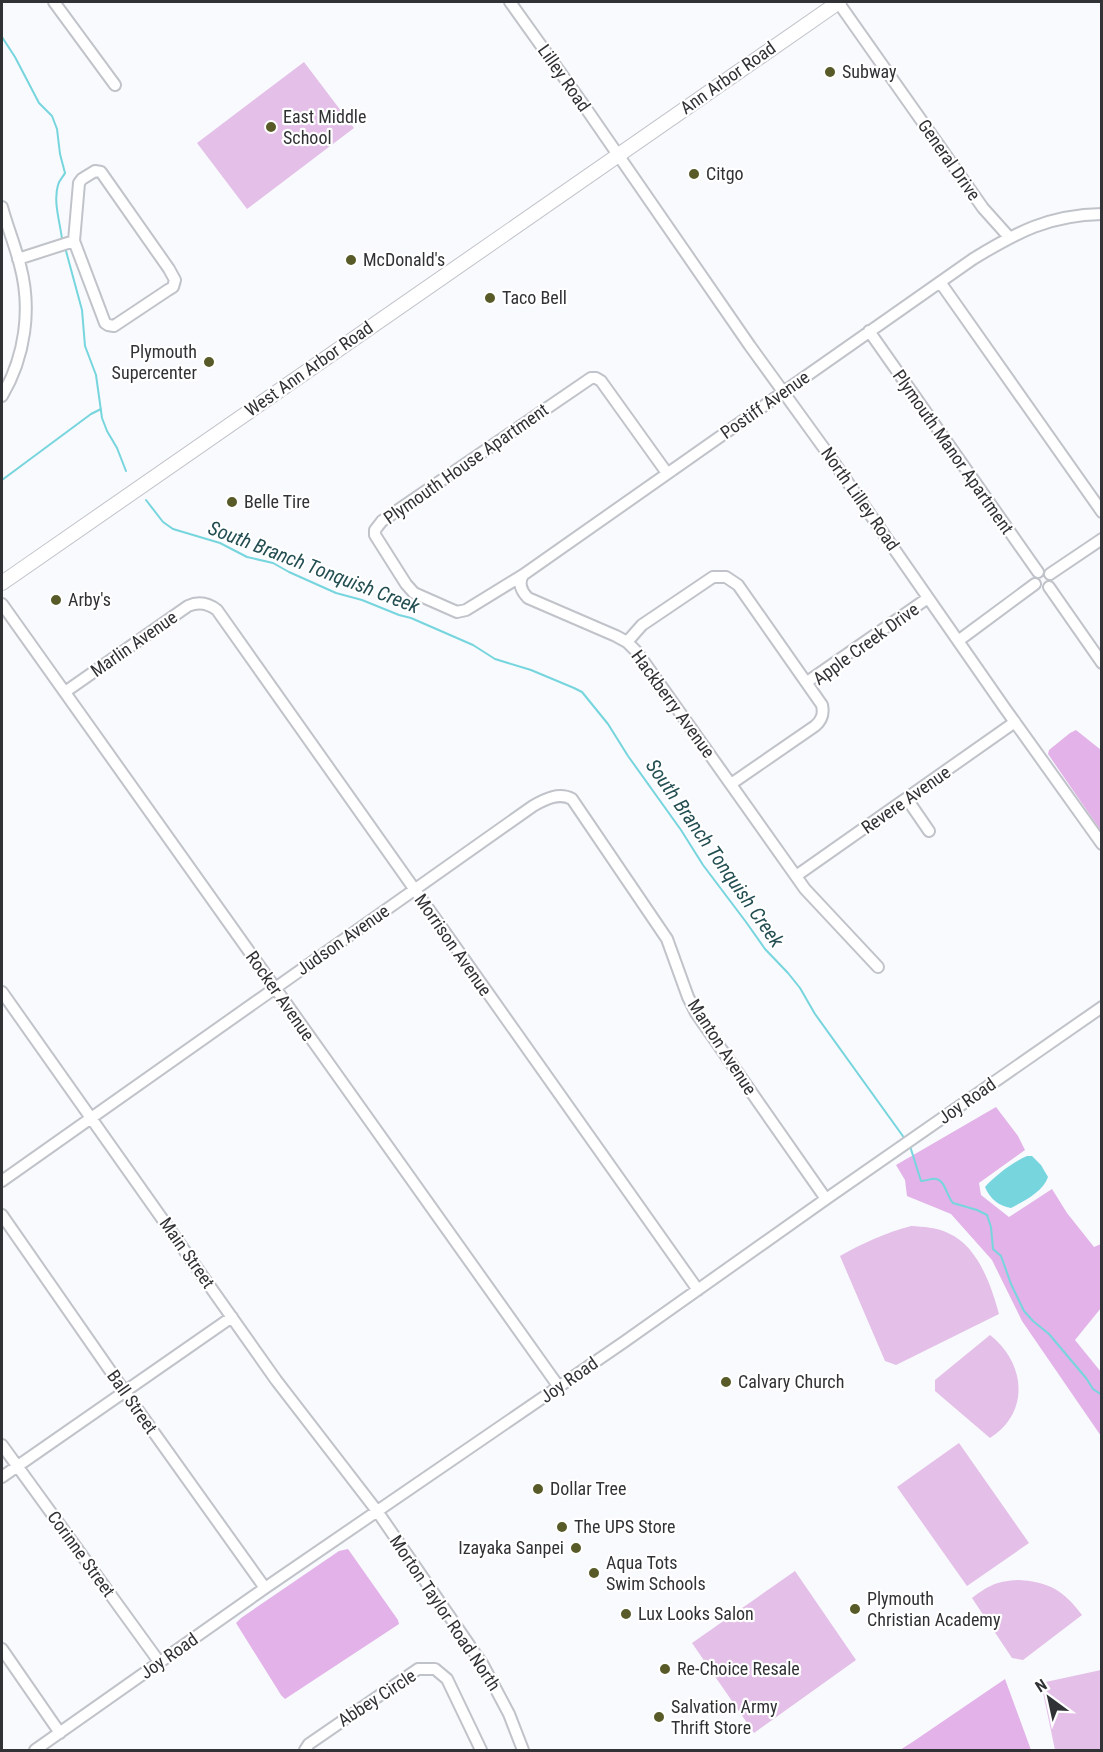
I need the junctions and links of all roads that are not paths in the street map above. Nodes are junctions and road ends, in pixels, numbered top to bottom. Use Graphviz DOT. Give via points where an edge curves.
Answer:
graph roads {
  1 [pos="54,2"];
  2 [pos="510,2"];
  3 [pos="838,2"];
  4 [pos="115,86"];
  5 [pos="617,155"];
  6 [pos="2,207"];
  7 [pos="1101,214"];
  8 [pos="1009,237"];
  9 [pos="74,241"];
  10 [pos="18,259"];
  11 [pos="940,282"];
  12 [pos="869,331"];
  13 [pos="784,392"];
  14 [pos="2,396"];
  15 [pos="667,473"];
  16 [pos="1101,512"];
  17 [pos="1101,539"];
  18 [pos="1038,572"];
  19 [pos="523,574"];
  20 [pos="1050,574"];
  21 [pos="2,583"];
  22 [pos="1035,585"];
  23 [pos="1048,587"];
  24 [pos="928,598"];
  25 [pos="205,603"];
  26 [pos="2,604"];
  27 [pos="958,641"];
  28 [pos="627,642"];
  29 [pos="1101,663"];
  30 [pos="807,682"];
  31 [pos="65,692"];
  32 [pos="1015,722"];
  33 [pos="731,784"];
  34 [pos="572,799"];
  35 [pos="907,799"];
  36 [pos="929,831"];
  37 [pos="1101,844"];
  38 [pos="796,876"];
  39 [pos="414,890"];
  40 [pos="878,967"];
  41 [pos="275,989"];
  42 [pos="2,992"];
  43 [pos="1101,1007"];
  44 [pos="91,1119"];
  45 [pos="2,1181"];
  46 [pos="826,1199"];
  47 [pos="2,1215"];
  48 [pos="698,1290"];
  49 [pos="232,1317"];
  50 [pos="559,1387"];
  51 [pos="125,1392"];
  52 [pos="2,1445"];
  53 [pos="17,1467"];
  54 [pos="2,1477"];
  55 [pos="377,1512"];
  56 [pos="265,1588"];
  57 [pos="2,1649"];
  58 [pos="160,1663"];
  59 [pos="60,1733"];
  60 [pos="35,1750"];
  61 [pos="305,1750"];
  62 [pos="481,1750"];
  63 [pos="523,1750"];
  1 -- 4 [label="street"];
  2 -- 5 [label="street, Lilley Road"];
  3 -- 5 [label="main road, Ann Arbor Road"];
  3 -- 8 [label="street, General Drive" via="983,208"];
  5 -- 13 [label="street, North Lilley Road"];
  5 -- 21 [label="main road, West Ann Arbor Road"];
  6 -- 10 [label="street"];
  7 -- 8 [label="street" via="1041,223"];
  8 -- 11 [label="street, Postiff Avenue"];
  9 -- 9 [label="street" via="79,183 99,171 169,269 174,284 114,326 108,325"];
  9 -- 10 [label="street"];
  10 -- 14 [label="street" via="25,299 25,330 15,369"];
  11 -- 12 [label="street, Postiff Avenue"];
  11 -- 16 [label="street"];
  12 -- 13 [label="street, Postiff Avenue"];
  12 -- 18 [label="street, Plymouth Manor Apartment"];
  13 -- 15 [label="street, Postiff Avenue"];
  13 -- 24 [label="street, North Lilley Road"];
  15 -- 19 [label="street, Postiff Avenue"];
  15 -- 19 [label="street, Plymouth House Apartment" via="607,388 591,378 375,530 410,589 457,612"];
  17 -- 20 [label="street"];
  18 -- 20 [label="street"];
  18 -- 22 [label="street"];
  19 -- 28 [label="street, Hackberry Avenue" via="520,585 528,598"];
  20 -- 23 [label="street"];
  22 -- 23 [label="street"];
  22 -- 27 [label="street"];
  23 -- 29 [label="street"];
  24 -- 27 [label="street, North Lilley Road"];
  24 -- 30 [label="street, Apple Creek Drive"];
  25 -- 31 [label="street, Marlin Avenue" via="188,606"];
  25 -- 39 [label="street, Morrison Avenue" via="221,615"];
  26 -- 31 [label="street, Rocker Avenue"];
  27 -- 32 [label="street, North Lilley Road"];
  28 -- 30 [label="street" via="642,625 699,586 713,577 726,577 738,585"];
  28 -- 33 [label="street, Hackberry Avenue"];
  30 -- 33 [label="street, Apple Creek Drive" via="822,705 820,721"];
  31 -- 41 [label="street, Rocker Avenue"];
  32 -- 35 [label="street, Revere Avenue"];
  32 -- 37 [label="street, North Lilley Road"];
  33 -- 38 [label="street, Hackberry Avenue"];
  34 -- 39 [label="street, Judson Avenue" via="557,796 543,800"];
  34 -- 46 [label="street, Manton Avenue" via="667,939 696,1013"];
  35 -- 36 [label="street"];
  35 -- 38 [label="street, Revere Avenue"];
  38 -- 40 [label="street, Hackberry Avenue" via="813,900"];
  39 -- 41 [label="street, Judson Avenue"];
  39 -- 48 [label="street, Morrison Avenue"];
  41 -- 44 [label="street, Judson Avenue"];
  41 -- 50 [label="street, Rocker Avenue"];
  42 -- 44 [label="street, Main Street"];
  43 -- 46 [label="street, Joy Road"];
  44 -- 45 [label="street, Judson Avenue"];
  44 -- 49 [label="street, Main Street"];
  46 -- 48 [label="street, Joy Road"];
  47 -- 51 [label="street, Ball Street"];
  48 -- 50 [label="street, Joy Road"];
  49 -- 51 [label="street"];
  49 -- 55 [label="street, Main Street"];
  50 -- 55 [label="street, Joy Road"];
  51 -- 53 [label="street"];
  51 -- 56 [label="street, Ball Street"];
  52 -- 53 [label="street, Corinne Street"];
  53 -- 54 [label="street"];
  53 -- 58 [label="street, Corinne Street"];
  55 -- 56 [label="street, Joy Road"];
  55 -- 63 [label="street, Morton Taylor Road North" via="483,1665"];
  56 -- 58 [label="street, Joy Road"];
  57 -- 59 [label="street"];
  58 -- 59 [label="street, Joy Road"];
  59 -- 60 [label="street, Joy Road"];
  61 -- 62 [label="street, Abbey Circle" via="418,1669 435,1669 447,1679"];
}
